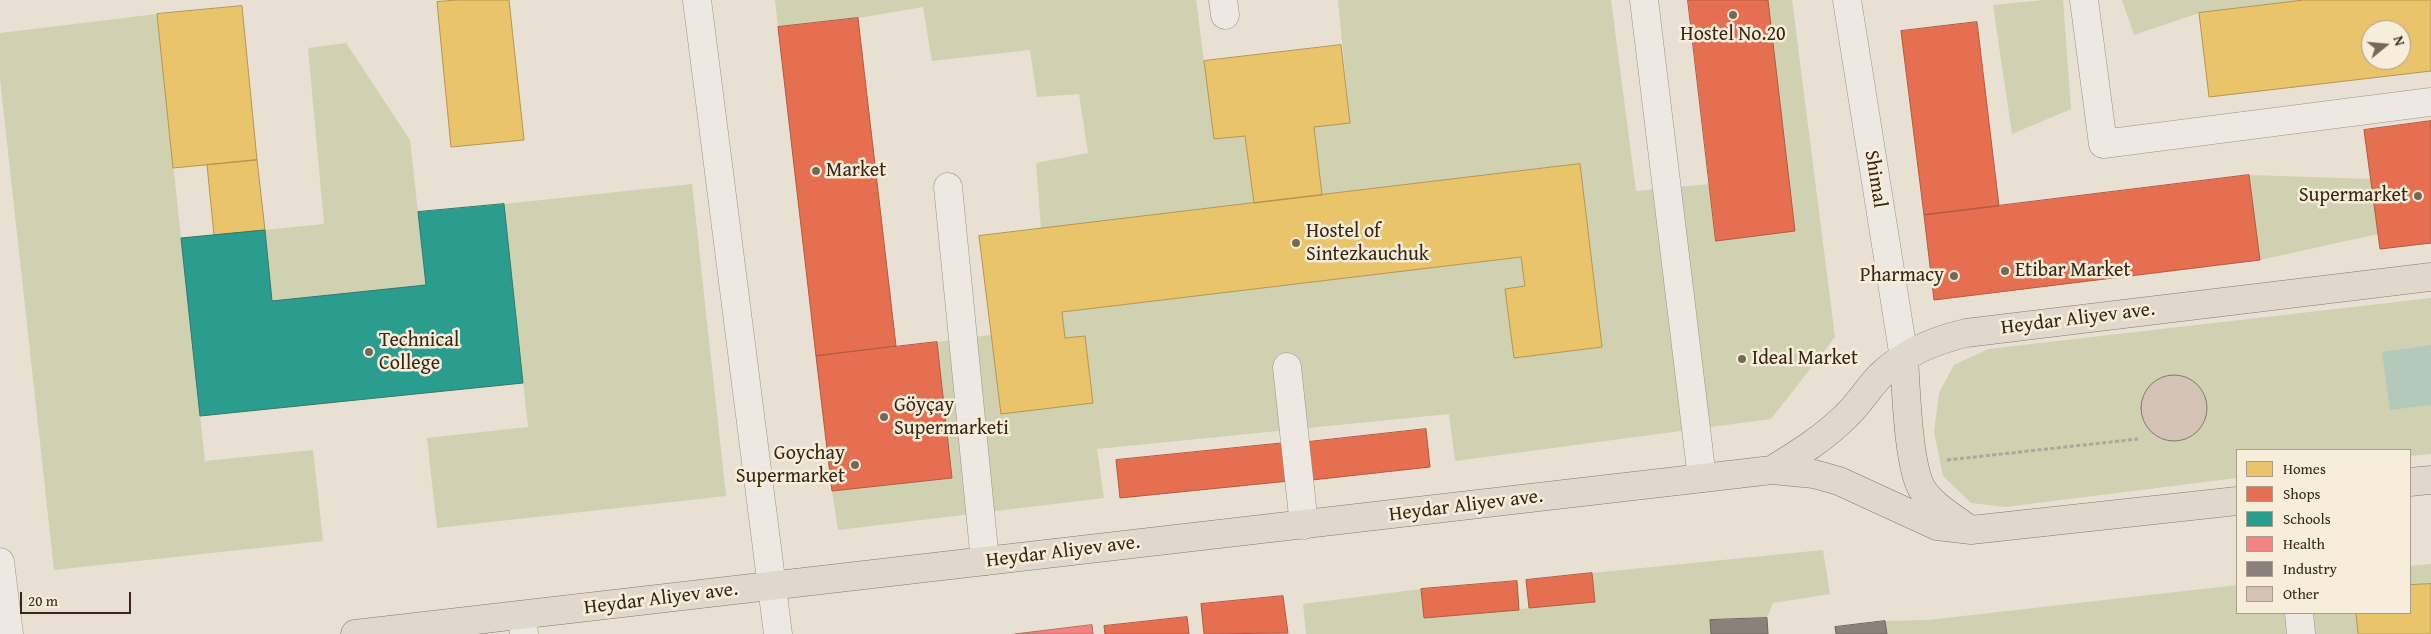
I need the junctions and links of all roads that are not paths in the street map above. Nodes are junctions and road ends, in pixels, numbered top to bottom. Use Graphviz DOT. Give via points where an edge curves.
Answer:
graph roads {
  1 [pos="697,0"];
  2 [pos="1644,0"];
  3 [pos="1848,0"];
  4 [pos="2084,0"];
  5 [pos="2431,102"];
  6 [pos="948,187"];
  7 [pos="2431,277"];
  8 [pos="1904,358"];
  9 [pos="1287,367"];
  10 [pos="1772,470"];
  11 [pos="1702,478"];
  12 [pos="2431,480"];
  13 [pos="2411,482"];
  14 [pos="2236,501"];
  15 [pos="1304,525"];
  16 [pos="1971,530"];
  17 [pos="985,561"];
  18 [pos="0,562"];
  19 [pos="772,586"];
  20 [pos="2299,614"];
  21 [pos="523,624"];
  22 [pos="9,634"];
  23 [pos="355,634"];
  24 [pos="778,634"];
  25 [pos="2301,634"];
  1 -- 19 [label="street"];
  2 -- 11 [label="street"];
  3 -- 8 [label="street, Shimal"];
  4 -- 5 [label="street" via="2103,144"];
  6 -- 17 [label="street"];
  7 -- 8 [label="main road, Heydar Aliyev ave." via="1966,333 1943,338"];
  8 -- 10 [label="main road, Heydar Aliyev ave." via="1882,375 1847,416 1813,444"];
  8 -- 16 [label="main road" via="1914,464 1922,488 1937,506"];
  9 -- 15 [label="street"];
  10 -- 11 [label="main road, Heydar Aliyev ave."];
  10 -- 16 [label="main road, Heydar Aliyev ave." via="1814,474 1839,481 1937,526"];
  11 -- 15 [label="main road, Heydar Aliyev ave."];
  12 -- 13 [label="main road"];
  14 -- 16 [label="main road, Heydar Aliyev ave."];
  15 -- 17 [label="main road, Heydar Aliyev ave."];
  17 -- 19 [label="main road, Heydar Aliyev ave."];
  18 -- 22 [label="street"];
  19 -- 21 [label="main road, Heydar Aliyev ave."];
  19 -- 24 [label="street"];
  20 -- 25 [label="street"];
  21 -- 23 [label="main road, Heydar Aliyev ave."];
}
